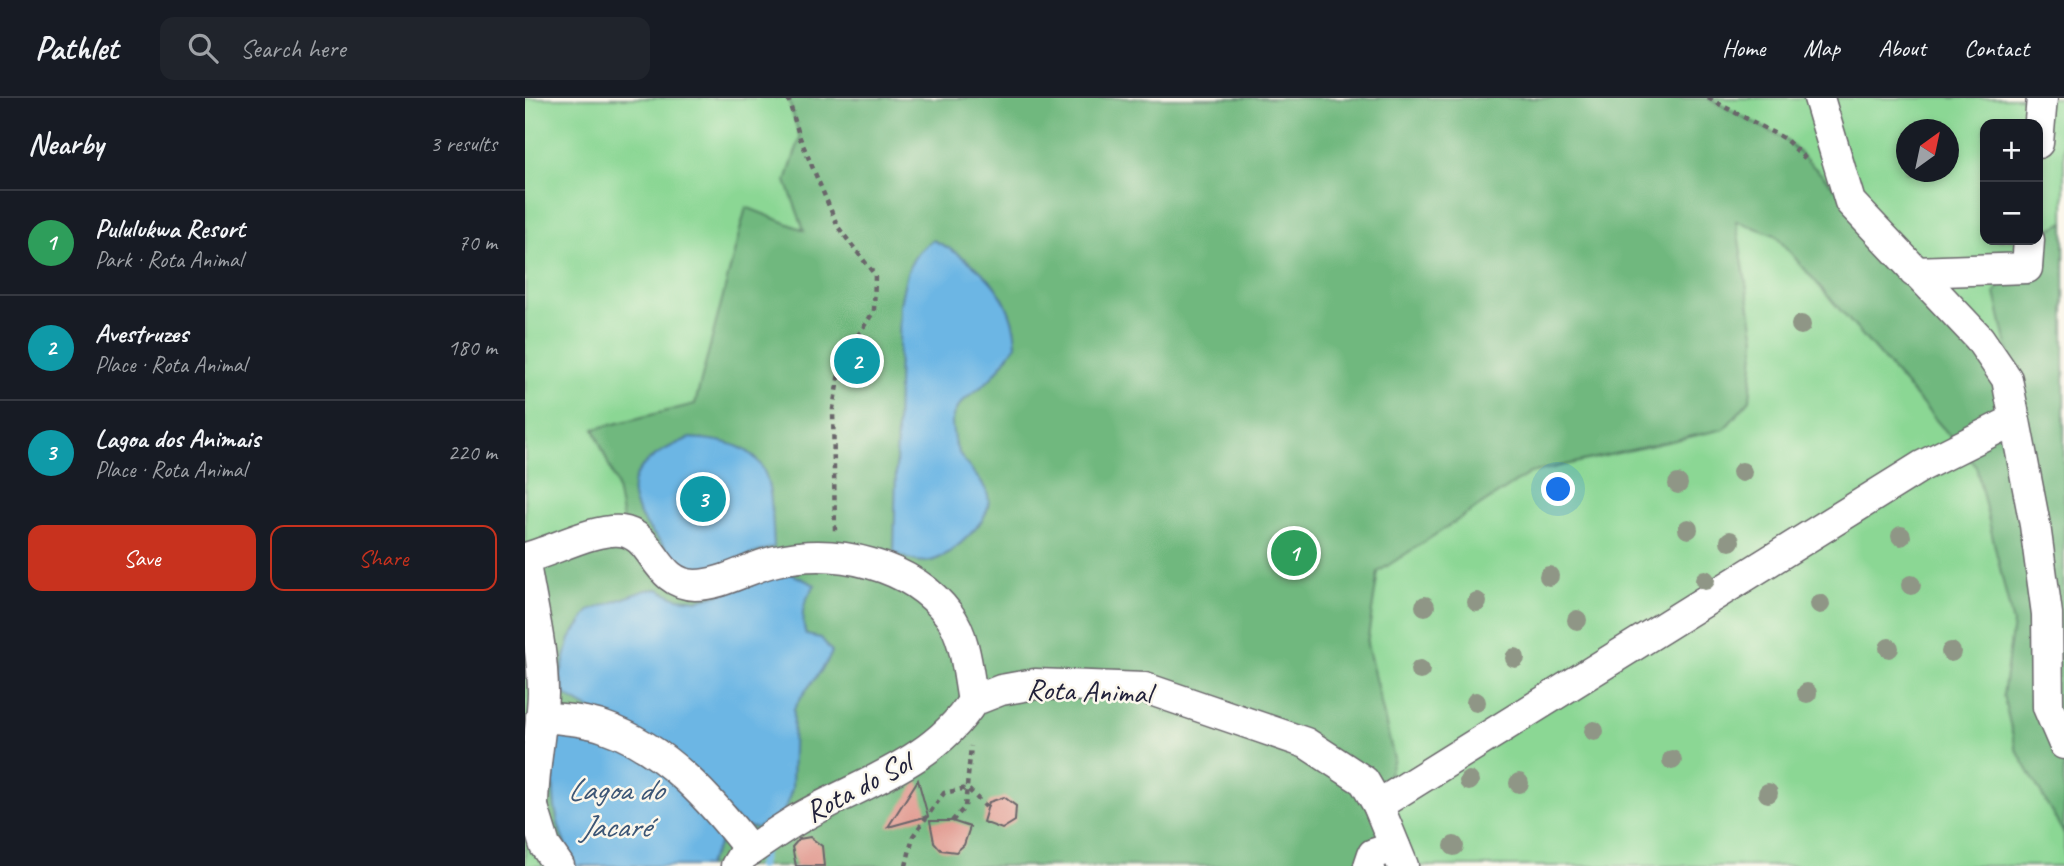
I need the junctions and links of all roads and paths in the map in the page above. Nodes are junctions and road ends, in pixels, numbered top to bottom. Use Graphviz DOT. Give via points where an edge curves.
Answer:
graph roads {
  1 [pos="788,98"];
  2 [pos="1708,98"];
  3 [pos="1819,98"];
  4 [pos="2042,98"];
  5 [pos="2040,119"];
  6 [pos="1812,166"];
  7 [pos="2029,245"];
  8 [pos="1914,272"];
  9 [pos="2014,420"];
  10 [pos="836,556"];
  11 [pos="525,558"];
  12 [pos="525,564"];
  13 [pos="528,605"];
  14 [pos="973,701"];
  15 [pos="541,717"];
  16 [pos="947,734"];
  17 [pos="2064,744"];
  18 [pos="967,788"];
  19 [pos="1378,805"];
  20 [pos="529,807"];
  21 [pos="986,807"];
  22 [pos="953,821"];
  23 [pos="753,851"];
  24 [pos="1399,857"];
  25 [pos="559,866"];
  26 [pos="906,866"];
  27 [pos="1369,866"];
  1 -- 10 [label="path" via="838,227 875,275 874,311 841,361 833,408"];
  2 -- 6 [label="path" via="1785,139"];
  3 -- 8 [label="street" via="1850,202"];
  4 -- 5 [label="street"];
  7 -- 8 [label="street" via="2027,268"];
  8 -- 9 [label="street" via="1979,338 2000,368 2007,379"];
  9 -- 17 [label="street" via="2047,614 2047,707"];
  9 -- 19 [label="street" via="1922,466"];
  10 -- 11 [label="street" via="777,561 697,585 678,584 625,531 607,531"];
  10 -- 14 [label="street" via="877,567 926,590 951,616"];
  12 -- 13 [label="street"];
  13 -- 15 [label="street" via="540,642"];
  14 -- 16 [label="street, Rota do Sol"];
  14 -- 19 [label="street, Rota Animal" via="1035,684 1145,688 1306,743 1364,781"];
  15 -- 20 [label="street"];
  15 -- 23 [label="street" via="605,727 638,744 706,796"];
  16 -- 18 [label="path" via="971,741"];
  16 -- 23 [label="street, Rota do Sol" via="897,769 804,815"];
  18 -- 21 [label="path"];
  18 -- 22 [label="path" via="965,807"];
  18 -- 26 [label="path" via="944,793 913,836"];
  19 -- 24 [label="street, Rota Animal"];
  20 -- 25 [label="street"];
  24 -- 27 [label="street" via="1373,854"];
}
